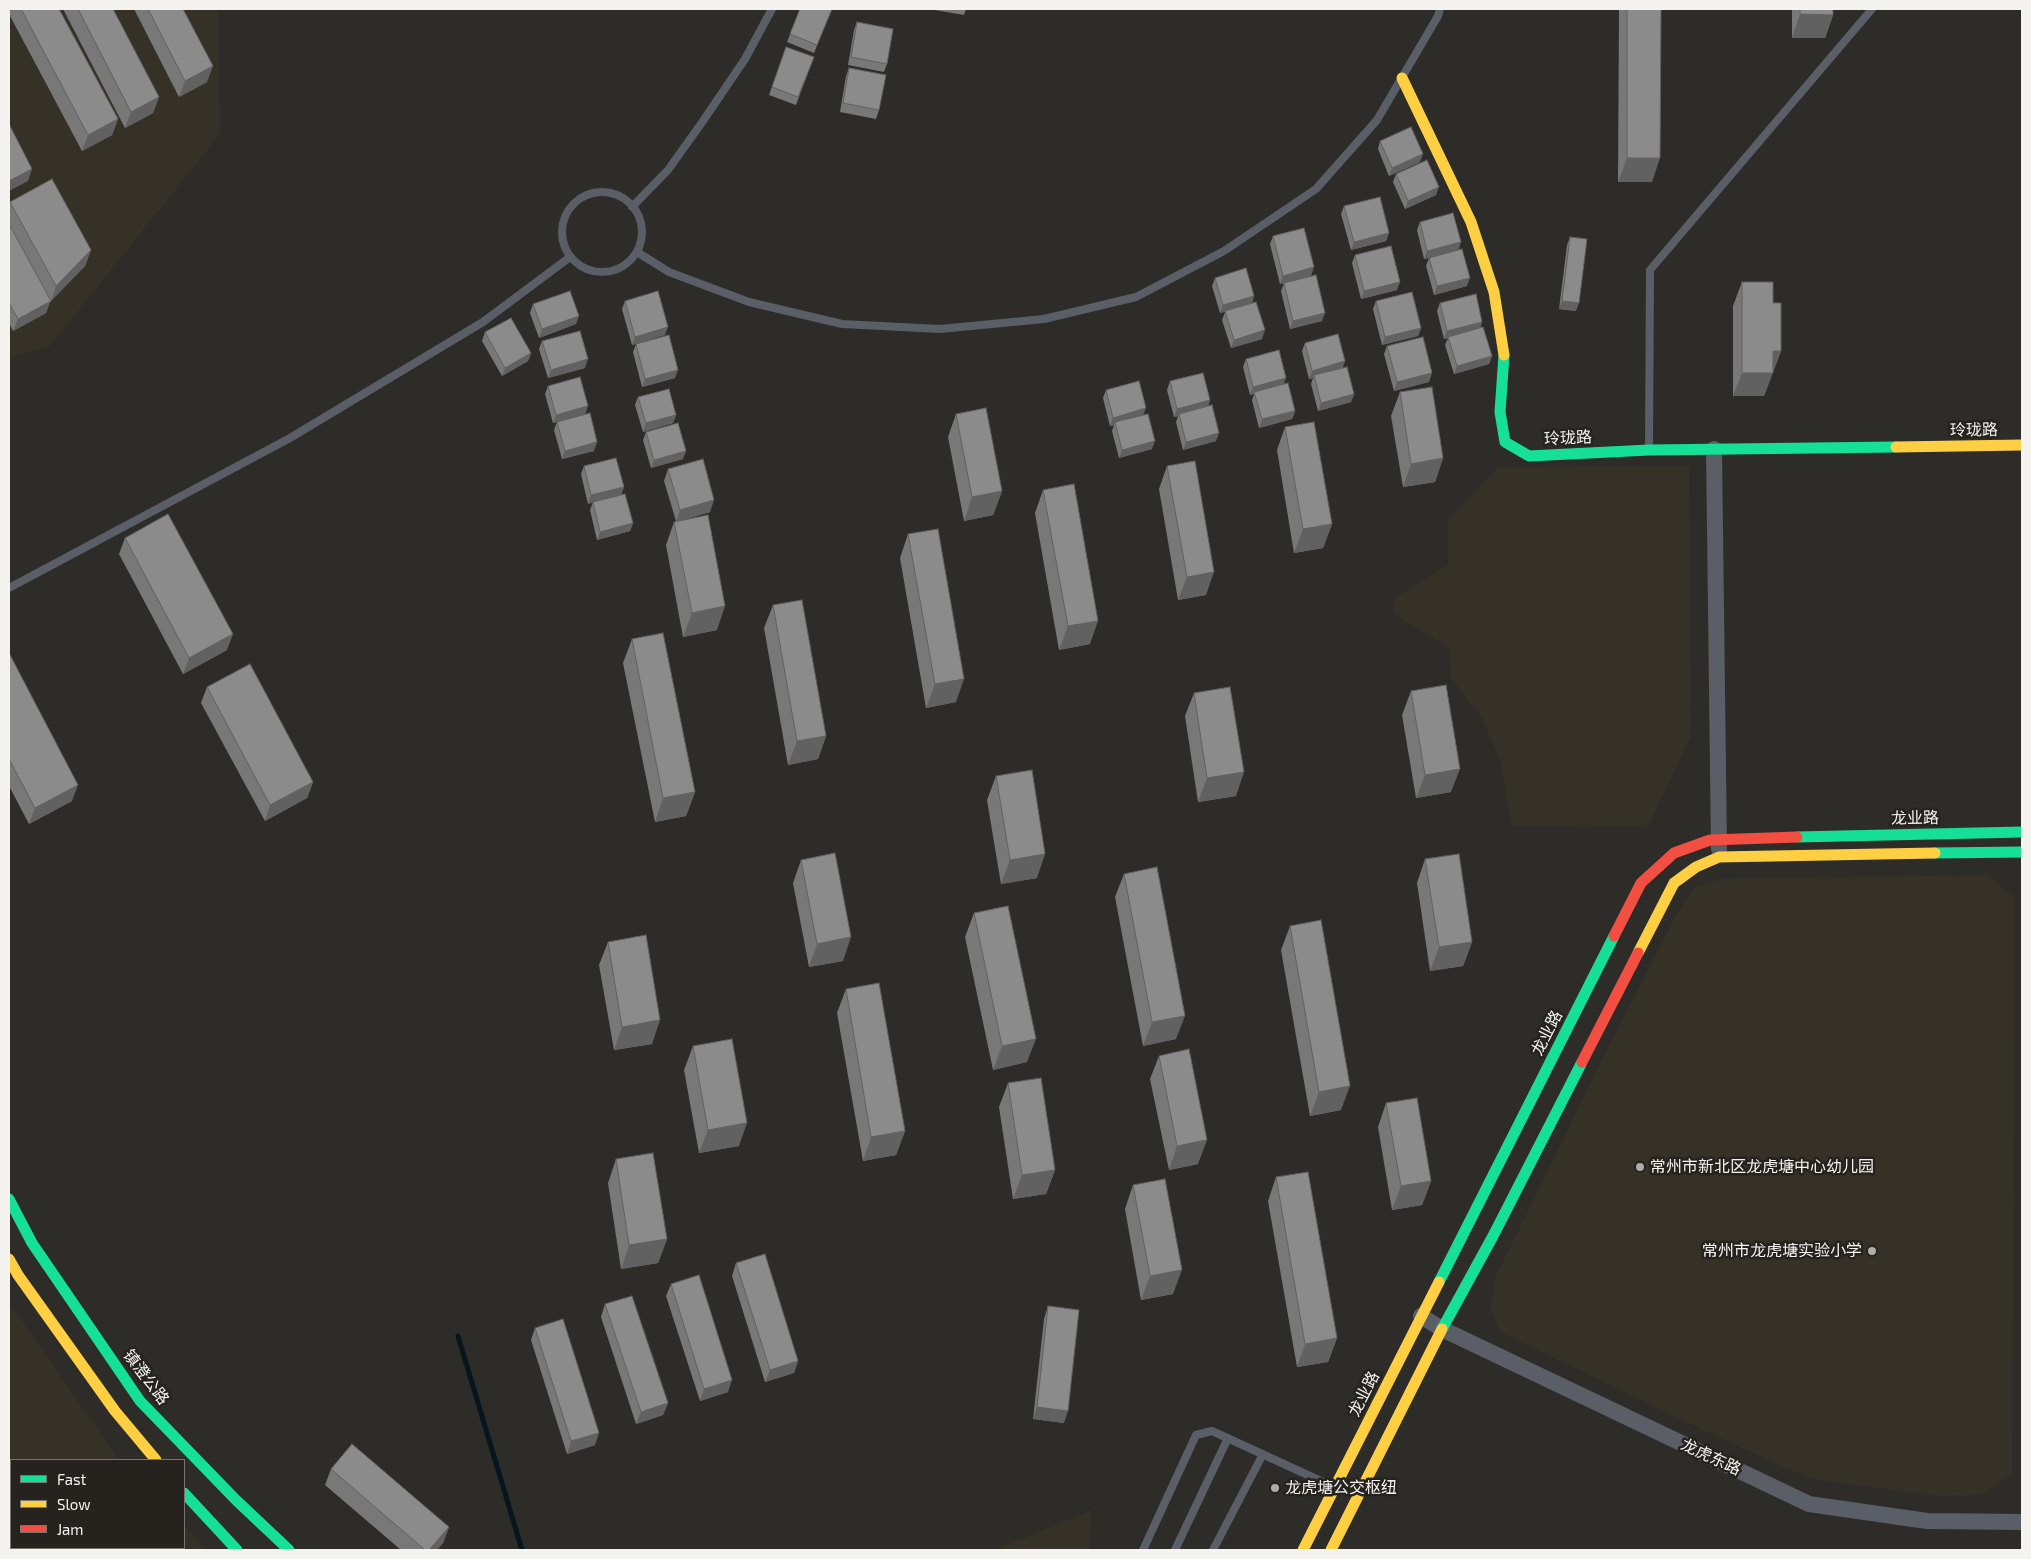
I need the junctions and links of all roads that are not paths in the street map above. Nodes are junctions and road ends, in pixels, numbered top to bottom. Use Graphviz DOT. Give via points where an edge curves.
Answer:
graph roads {
  1 [pos="772,9"];
  2 [pos="1440,9"];
  3 [pos="1872,9"];
  4 [pos="1402,78"];
  5 [pos="632,206"];
  6 [pos="637,252"];
  7 [pos="570,257"];
  8 [pos="2022,445"];
  9 [pos="1714,449"];
  10 [pos="1649,450"];
  11 [pos="9,588"];
  12 [pos="2022,832"];
  13 [pos="1719,839"];
  14 [pos="2022,852"];
  15 [pos="1719,857"];
  16 [pos="9,1198"];
  17 [pos="9,1259"];
  18 [pos="13,1277"];
  19 [pos="1421,1316"];
  20 [pos="1442,1329"];
  21 [pos="1228,1438"];
  22 [pos="1263,1454"];
  23 [pos="155,1459"];
  24 [pos="1346,1493"];
  25 [pos="185,1494"];
  26 [pos="2022,1522"];
  27 [pos="237,1550"];
  28 [pos="289,1550"];
  29 [pos="1142,1550"];
  30 [pos="1175,1550"];
  31 [pos="1213,1550"];
  32 [pos="1304,1550"];
  33 [pos="1331,1550"];
  1 -- 5 [label="lane" via="745,59 703,121 668,170"];
  2 -- 4 [label="lane"];
  3 -- 10 [label="lane" via="1650,270"];
  4 -- 6 [label="lane" via="1377,120 1316,190 1224,251 1136,297 1044,319 940,329 842,324 749,302 669,272"];
  4 -- 10 [label="street, 玲珑路" via="1471,222 1494,292 1504,351 1500,412 1505,442 1529,456"];
  5 -- 6 [label="lane" via="641,225"];
  5 -- 7 [label="lane" via="614,194 597,192 581,197 568,208 562,224 562,242"];
  6 -- 7 [label="lane" via="627,264 613,271 597,273 582,268"];
  7 -- 11 [label="lane" via="483,322 290,438"];
  8 -- 9 [label="street, 玲珑路"];
  9 -- 10 [label="street, 玲珑路"];
  9 -- 13 [label="street"];
  12 -- 13 [label="street, 龙业路"];
  13 -- 15 [label="street"];
  13 -- 19 [label="street, 龙业路" via="1674,853 1641,883"];
  14 -- 15 [label="street, 龙业路"];
  15 -- 20 [label="street, 龙业路" via="1696,867 1674,883"];
  16 -- 28 [label="street, 镇澄公路" via="32,1243 140,1401"];
  17 -- 18 [label="street"];
  18 -- 23 [label="street"];
  19 -- 20 [label="street, 龙虎东路"];
  19 -- 24 [label="street, 龙业路"];
  20 -- 24 [label="street, 龙业路"];
  20 -- 26 [label="street, 龙虎东路" via="1810,1504 1927,1521"];
  21 -- 22 [label="lane"];
  21 -- 29 [label="lane" via="1212,1430 1196,1435"];
  21 -- 30 [label="lane"];
  22 -- 24 [label="lane"];
  22 -- 31 [label="lane"];
  24 -- 32 [label="street, 龙业路"];
  24 -- 33 [label="street, 龙业路"];
  25 -- 27 [label="street"];
}
